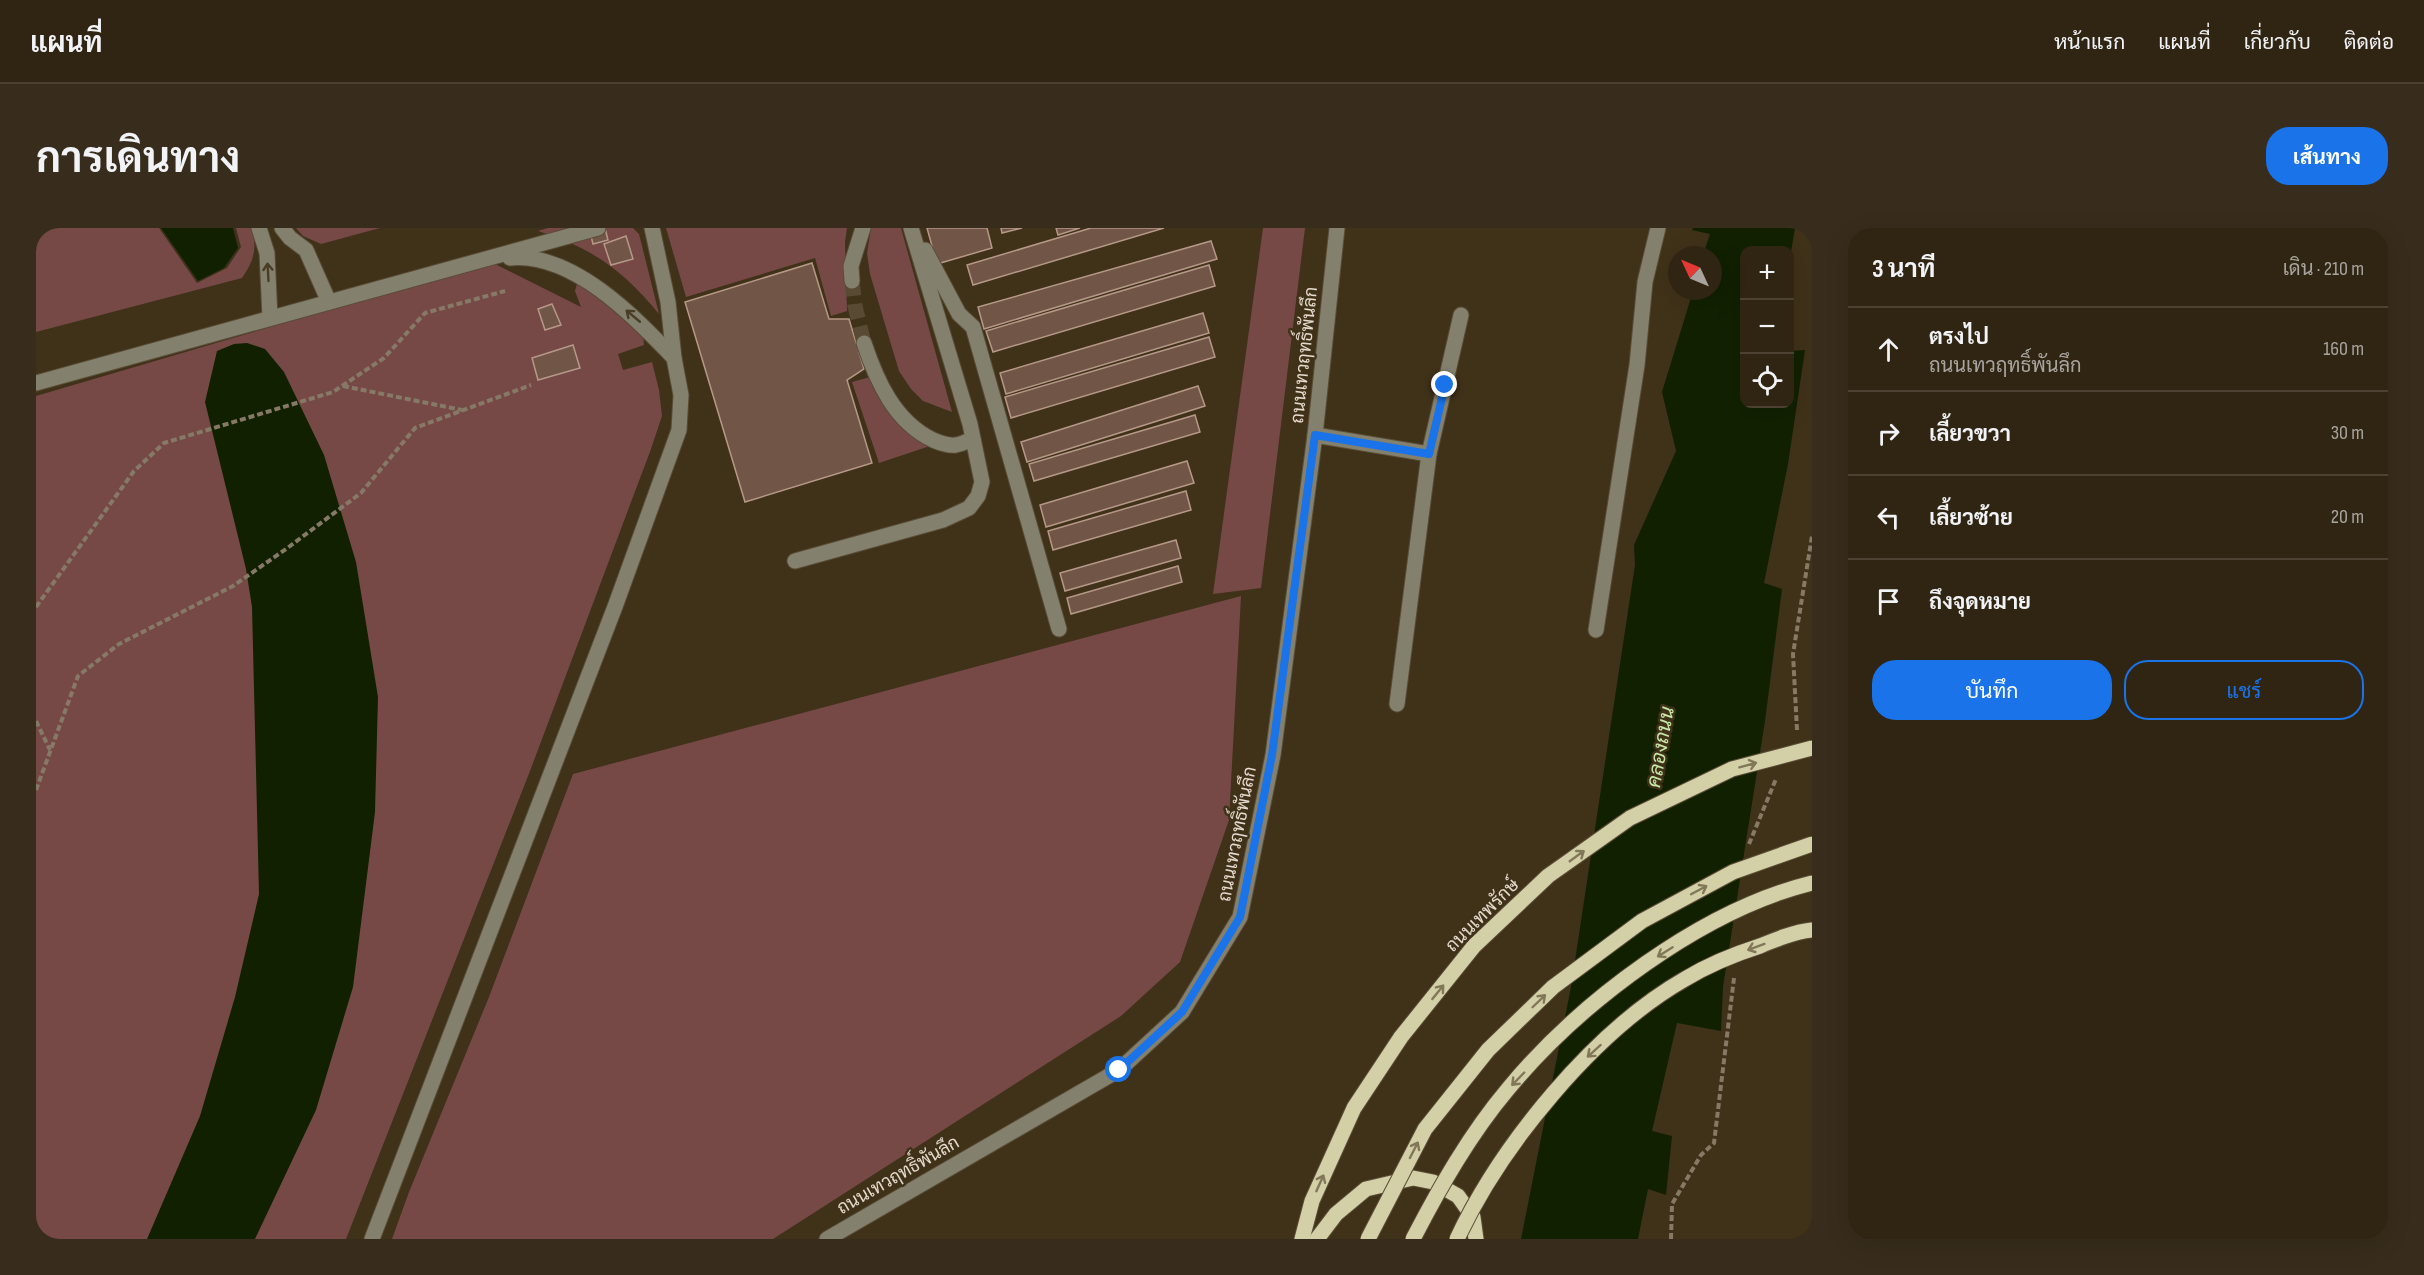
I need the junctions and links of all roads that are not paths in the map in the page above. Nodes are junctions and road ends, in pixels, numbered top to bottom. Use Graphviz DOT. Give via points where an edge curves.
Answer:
graph roads {
  1 [pos="259,228"];
  2 [pos="282,228"];
  3 [pos="598,228"];
  4 [pos="652,228"];
  5 [pos="863,228"];
  6 [pos="913,228"];
  7 [pos="1337,228"];
  8 [pos="1658,228"];
  9 [pos="478,261"];
  10 [pos="852,281"];
  11 [pos="329,302"];
  12 [pos="1461,315"];
  13 [pos="270,318"];
  14 [pos="864,343"];
  15 [pos="674,357"];
  16 [pos="36,383"];
  17 [pos="1315,435"];
  18 [pos="974,439"];
  19 [pos="1429,454"];
  20 [pos="795,561"];
  21 [pos="1059,629"];
  22 [pos="1596,630"];
  23 [pos="1397,704"];
  24 [pos="1812,748"];
  25 [pos="1812,844"];
  26 [pos="1812,883"];
  27 [pos="1812,930"];
  28 [pos="372,1239"];
  29 [pos="827,1239"];
  30 [pos="1302,1239"];
  31 [pos="1317,1239"];
  32 [pos="1368,1239"];
  33 [pos="1413,1239"];
  34 [pos="1457,1239"];
  35 [pos="1476,1239"];
  13 -- 1 [label="street, one-way" via="267,253"];
  2 -- 11 [label="street" via="306,250"];
  3 -- 9 [label="street"];
  4 -- 15 [label="street" via="668,302"];
  5 -- 10 [label="street" via="851,266"];
  6 -- 18 [label="street"];
  6 -- 21 [label="street" via="959,314 973,327"];
  7 -- 17 [label="street, ถนนเทวฤทธิ์พันลึก"];
  8 -- 22 [label="street" via="1645,282 1637,365"];
  9 -- 11 [label="street"];
  15 -- 9 [label="street, one-way" via="639,321 592,283 539,258"];
  11 -- 13 [label="street"];
  12 -- 19 [label="street"];
  13 -- 16 [label="street"];
  14 -- 18 [label="street" via="894,408 908,424 942,444 956,445"];
  15 -- 28 [label="street" via="681,395 679,430"];
  17 -- 19 [label="street"];
  17 -- 29 [label="street, ถนนเทวฤทธิ์พันลึก" via="1272,755 1240,917 1182,1012 1119,1070"];
  18 -- 20 [label="street" via="982,482 969,508 943,520"];
  19 -- 23 [label="street"];
  30 -- 24 [label="main road, ถนนเทพรักษ์, one-way, bridge" via="1312,1201 1354,1108 1401,1037 1483,938 1548,876 1630,818 1732,769"];
  32 -- 25 [label="main road, one-way, bridge" via="1425,1129 1488,1050 1553,987 1642,921 1733,872"];
  26 -- 33 [label="main road, one-way, bridge" via="1782,890 1705,927 1644,964 1579,1016 1508,1089 1445,1178"];
  27 -- 34 [label="main road, one-way, bridge" via="1745,951 1685,979 1637,1012 1587,1058 1522,1130"];
  31 -- 35 [label="main road" via="1336,1214 1366,1189 1413,1178 1433,1182 1458,1196 1473,1217"];
}
